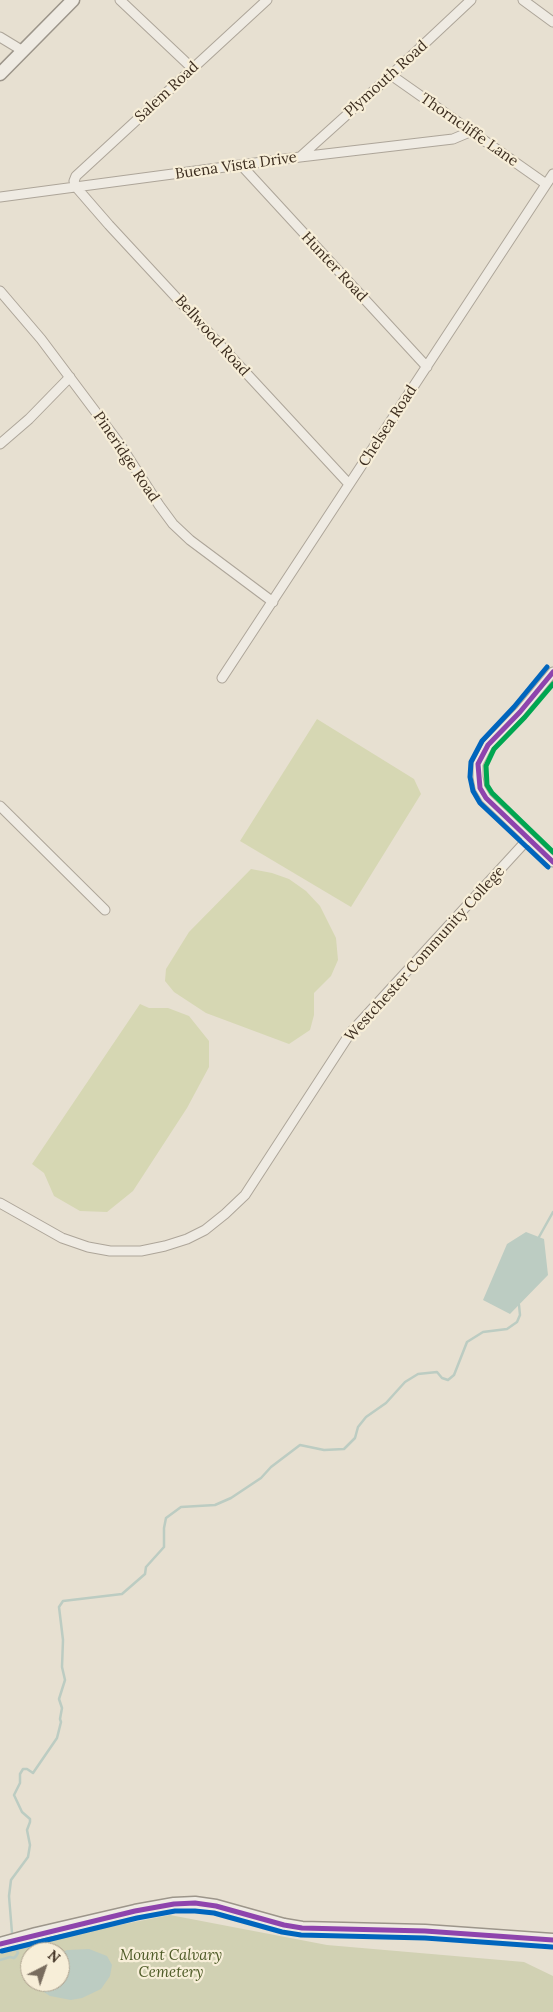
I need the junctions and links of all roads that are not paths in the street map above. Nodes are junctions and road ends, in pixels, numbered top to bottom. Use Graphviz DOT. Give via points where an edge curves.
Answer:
graph roads {
  1 [pos="73,0"];
  2 [pos="120,0"];
  3 [pos="267,0"];
  4 [pos="471,0"];
  5 [pos="523,0"];
  6 [pos="553,22"];
  7 [pos="0,37"];
  8 [pos="23,51"];
  9 [pos="192,68"];
  10 [pos="0,74"];
  11 [pos="391,75"];
  12 [pos="472,131"];
  13 [pos="300,157"];
  14 [pos="242,166"];
  15 [pos="553,174"];
  16 [pos="546,184"];
  17 [pos="76,187"];
  18 [pos="0,197"];
  19 [pos="0,290"];
  20 [pos="426,367"];
  21 [pos="70,377"];
  22 [pos="0,444"];
  23 [pos="349,484"];
  24 [pos="273,602"];
  25 [pos="553,672"];
  26 [pos="222,678"];
  27 [pos="0,806"];
  28 [pos="528,840"];
  29 [pos="553,862"];
  30 [pos="105,910"];
  31 [pos="0,1203"];
  32 [pos="553,1940"];
  33 [pos="0,1944"];
  1 -- 8 [label="main road"];
  2 -- 9 [label="street"];
  3 -- 9 [label="street, Salem Road"];
  4 -- 11 [label="street, Plymouth Road"];
  5 -- 6 [label="street"];
  7 -- 8 [label="street"];
  8 -- 10 [label="main road"];
  9 -- 17 [label="street, Salem Road" via="76,176"];
  11 -- 12 [label="street, Thorncliffe Lane"];
  11 -- 13 [label="street, Plymouth Road"];
  12 -- 13 [label="street, Buena Vista Drive" via="453,139"];
  12 -- 16 [label="street, Thorncliffe Lane"];
  13 -- 14 [label="street, Buena Vista Drive"];
  14 -- 17 [label="street, Buena Vista Drive"];
  14 -- 20 [label="street, Hunter Road"];
  15 -- 16 [label="street, Chelsea Road"];
  16 -- 20 [label="street, Chelsea Road"];
  17 -- 18 [label="street, Buena Vista Drive"];
  17 -- 23 [label="street, Bellwood Road"];
  19 -- 21 [label="street, Pineridge Road"];
  20 -- 23 [label="street, Chelsea Road"];
  21 -- 22 [label="street"];
  21 -- 24 [label="street, Pineridge Road" via="173,524"];
  23 -- 24 [label="street, Chelsea Road"];
  24 -- 26 [label="street, Chelsea Road"];
  25 -- 28 [label="street" via="488,745 478,764 480,788 486,798"];
  27 -- 30 [label="street"];
  28 -- 29 [label="street"];
  28 -- 31 [label="street, Westchester Community College" via="351,1032 245,1195 205,1230 165,1246 142,1251 110,1251 62,1238"];
  32 -- 33 [label="main road" via="425,1931 302,1928 216,1906 174,1904"];
}
